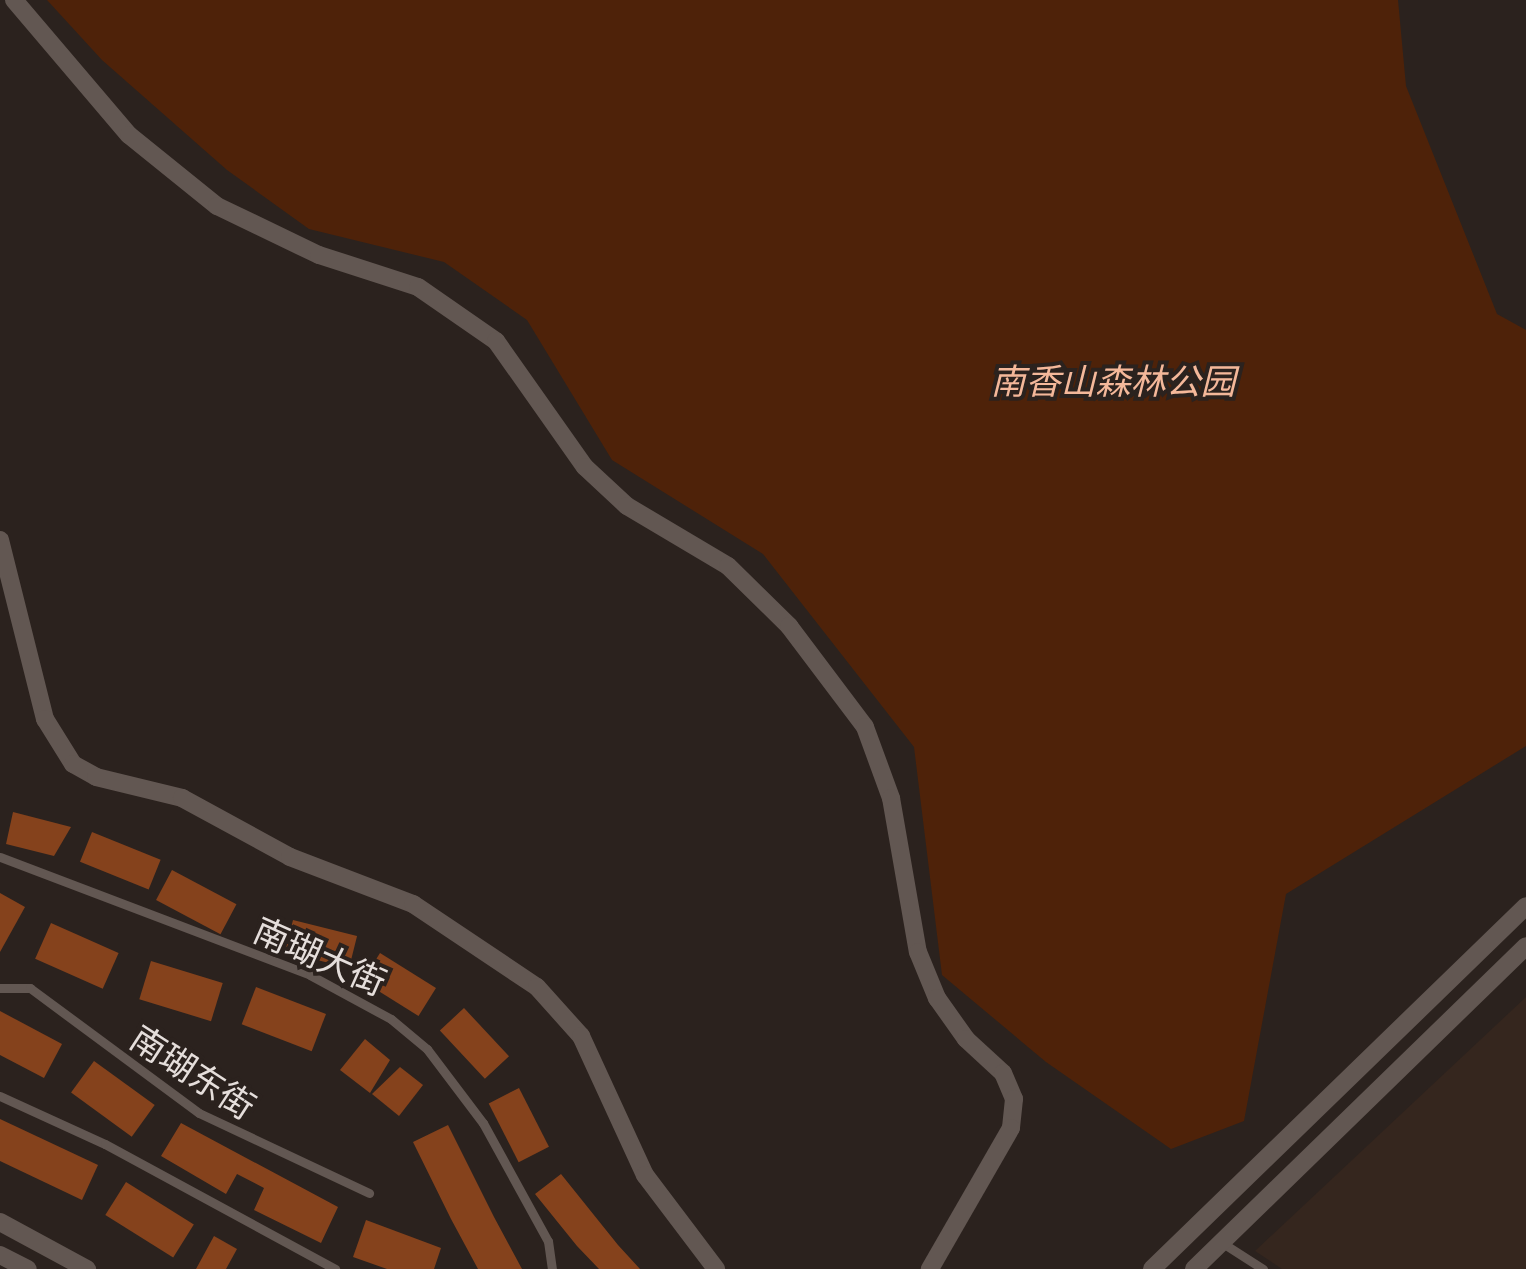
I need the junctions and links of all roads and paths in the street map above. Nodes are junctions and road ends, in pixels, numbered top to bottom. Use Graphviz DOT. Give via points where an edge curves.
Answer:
graph roads {
  1 [pos="14,0"];
  2 [pos="0,540"];
  3 [pos="0,856"];
  4 [pos="1526,906"];
  5 [pos="1526,946"];
  6 [pos="0,988"];
  7 [pos="0,1096"];
  8 [pos="368,1193"];
  9 [pos="0,1222"];
  10 [pos="1222,1242"];
  11 [pos="0,1255"];
  12 [pos="28,1269"];
  13 [pos="87,1269"];
  14 [pos="335,1269"];
  15 [pos="552,1269"];
  16 [pos="716,1269"];
  17 [pos="930,1269"];
  18 [pos="1152,1269"];
  19 [pos="1194,1269"];
  20 [pos="1264,1269"];
  1 -- 17 [label="street" via="129,135 217,206 319,256 418,287 496,341 584,466 628,506 728,566 789,626 865,727 892,798 918,952 937,998 966,1039 1003,1073 1014,1099 1011,1128"];
  2 -- 16 [label="street" via="44,719 73,764 96,778 182,798 290,856 412,904 537,987 581,1036 645,1175"];
  3 -- 15 [label="lane, 南瑚大街" via="310,975 391,1019 437,1061 483,1123 548,1242"];
  4 -- 18 [label="street"];
  5 -- 10 [label="street"];
  6 -- 8 [label="lane, 南瑚东街" via="30,988 198,1113"];
  7 -- 14 [label="lane" via="105,1144"];
  9 -- 13 [label="street"];
  10 -- 19 [label="street"];
  10 -- 20 [label="lane"];
  11 -- 12 [label="street"];
}
